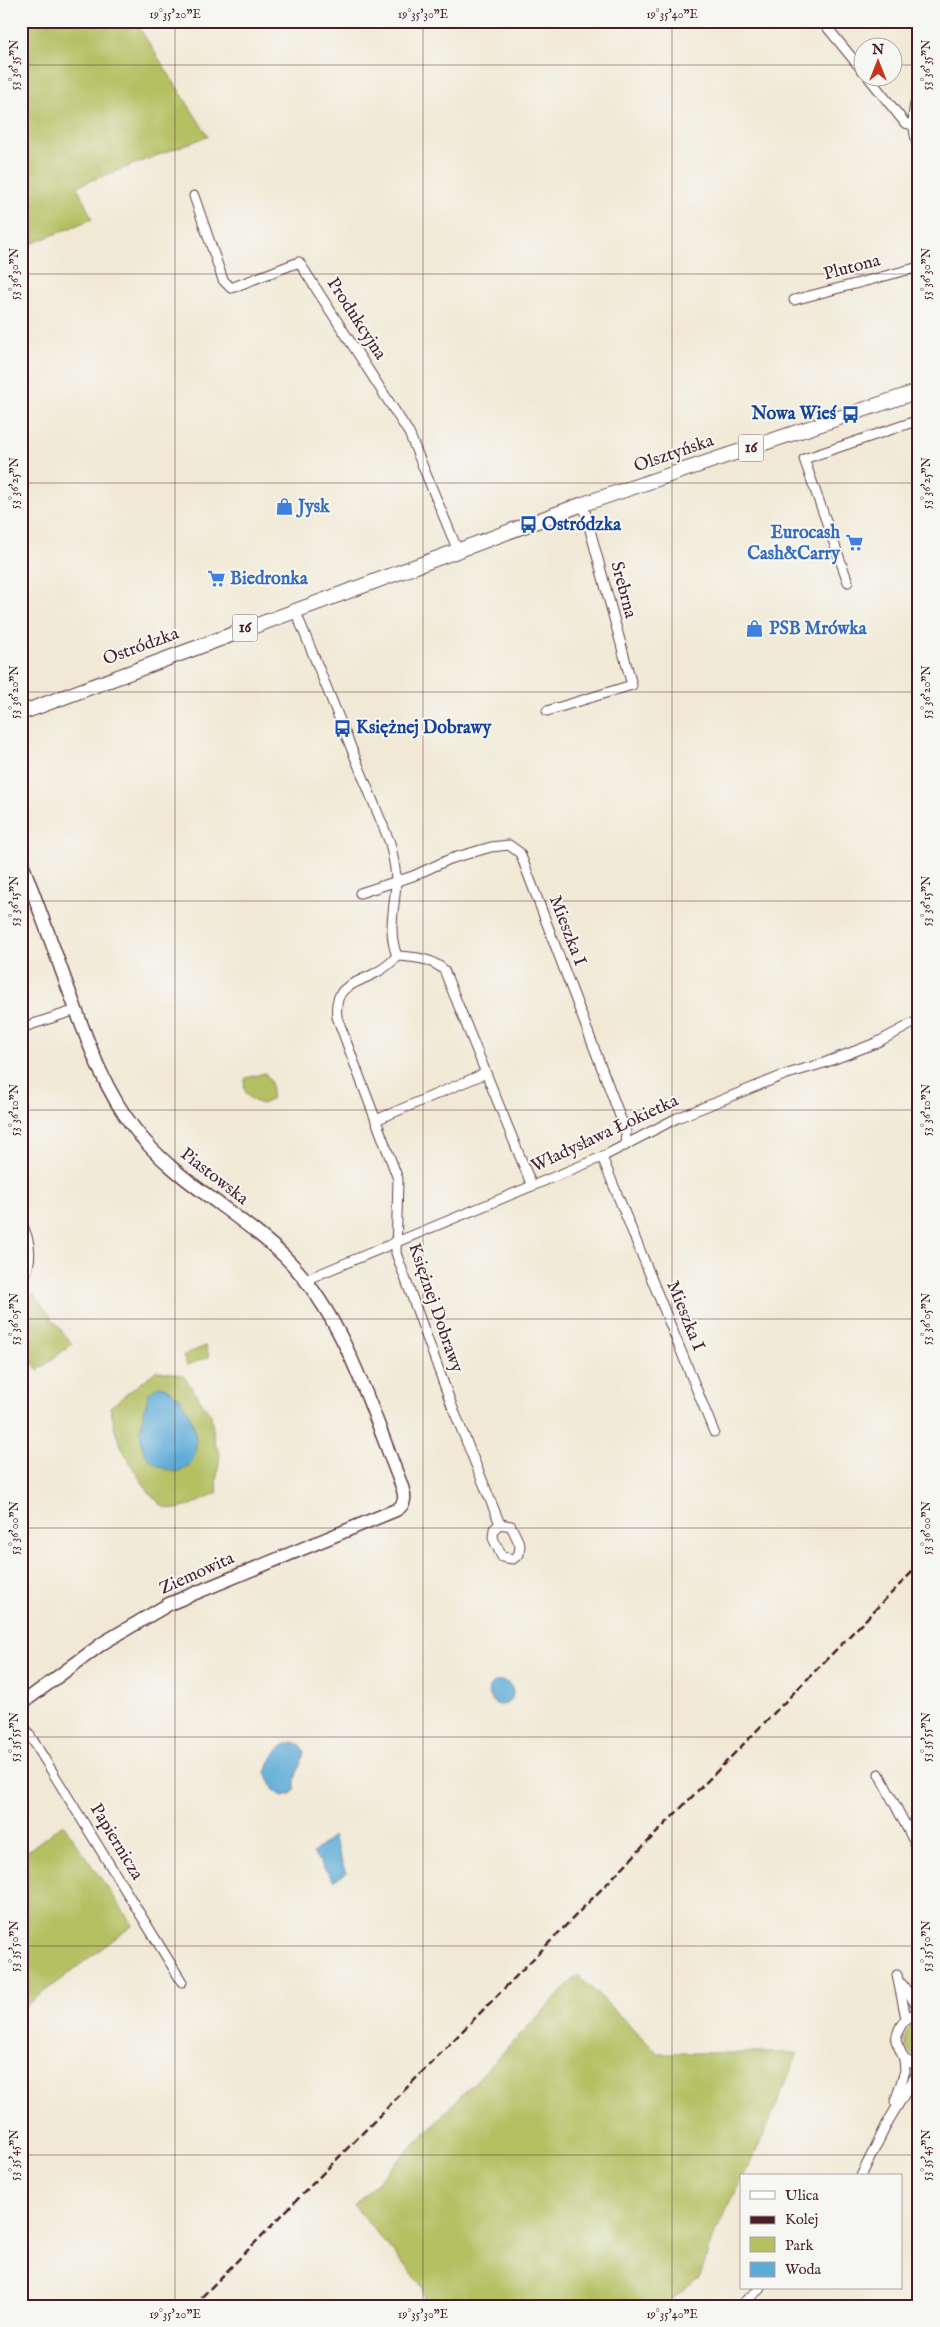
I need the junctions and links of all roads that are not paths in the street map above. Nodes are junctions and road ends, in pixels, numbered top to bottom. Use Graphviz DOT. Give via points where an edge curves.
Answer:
graph roads {
  1 [pos="822,21"];
  2 [pos="852,58"];
  3 [pos="877,88"];
  4 [pos="919,92"];
  5 [pos="912,125"];
  6 [pos="919,152"];
  7 [pos="194,196"];
  8 [pos="919,267"];
  9 [pos="794,300"];
  10 [pos="919,391"];
  11 [pos="919,420"];
  12 [pos="583,504"];
  13 [pos="458,551"];
  14 [pos="848,582"];
  15 [pos="295,610"];
  16 [pos="547,710"];
  17 [pos="21,712"];
  18 [pos="21,861"];
  19 [pos="396,882"];
  20 [pos="360,893"];
  21 [pos="397,956"];
  22 [pos="76,1010"];
  23 [pos="919,1020"];
  24 [pos="21,1028"];
  25 [pos="486,1073"];
  26 [pos="376,1120"];
  27 [pos="625,1146"];
  28 [pos="602,1157"];
  29 [pos="532,1186"];
  30 [pos="21,1222"];
  31 [pos="395,1243"];
  32 [pos="305,1280"];
  33 [pos="21,1282"];
  34 [pos="714,1432"];
  35 [pos="403,1505"];
  36 [pos="500,1524"];
  37 [pos="21,1704"];
  38 [pos="21,1721"];
  39 [pos="878,1774"];
  40 [pos="919,1851"];
  41 [pos="182,1982"];
  42 [pos="919,2011"];
  43 [pos="906,2018"];
  44 [pos="904,2059"];
  45 [pos="919,2068"];
  46 [pos="889,2120"];
  47 [pos="862,2174"];
  48 [pos="759,2290"];
  49 [pos="739,2306"];
  1 -- 2 [label="street"];
  3 -- 5 [label="street" via="905,123"];
  4 -- 5 [label="street"];
  5 -- 6 [label="street"];
  7 -- 13 [label="street, Produkcyjna" via="223,280 231,288 300,262 409,432"];
  8 -- 9 [label="street, Plutona"];
  10 -- 12 [label="main road, Olsztyńska / 16"];
  11 -- 14 [label="street" via="804,459"];
  12 -- 13 [label="main road, Ostródzka / 16"];
  12 -- 16 [label="street, Srebrna" via="632,685"];
  13 -- 15 [label="main road, Ostródzka / 16"];
  15 -- 17 [label="main road, Ostródzka / 16"];
  15 -- 19 [label="street" via="390,843"];
  18 -- 22 [label="street, Piastowska"];
  19 -- 20 [label="street"];
  19 -- 21 [label="street" via="391,935"];
  19 -- 27 [label="street, Mieszka I" via="450,859 491,847 509,845 520,853 626,1132"];
  21 -- 25 [label="street" via="419,958 444,970"];
  21 -- 26 [label="street, Księżnej Dobrawy" via="379,972 344,989 336,1008"];
  22 -- 24 [label="street"];
  22 -- 32 [label="street, Piastowska" via="97,1064 134,1129 181,1175 266,1240"];
  23 -- 27 [label="street, Władysława Łokietka" via="876,1043 676,1118"];
  25 -- 26 [label="street"];
  25 -- 29 [label="street"];
  26 -- 31 [label="street, Księżnej Dobrawy" via="398,1180"];
  27 -- 28 [label="street, Władysława Łokietka"];
  28 -- 29 [label="street, Władysława Łokietka"];
  28 -- 34 [label="street, Mieszka I"];
  29 -- 31 [label="street, Władysława Łokietka"];
  30 -- 33 [label="street" via="27,1234 30,1255 30,1264"];
  31 -- 32 [label="street, Władysława Łokietka"];
  31 -- 36 [label="street, Księżnej Dobrawy" via="399,1262"];
  32 -- 35 [label="street, Piastowska" via="338,1333 358,1378 404,1490"];
  35 -- 37 [label="street, Ziemowita" via="169,1604 103,1642"];
  38 -- 41 [label="street, Papiernicza"];
  39 -- 40 [label="street"];
  42 -- 43 [label="street"];
  42 -- 43 [label="street" via="897,1975"];
  43 -- 44 [label="street" via="896,2041"];
  44 -- 45 [label="street"];
  44 -- 46 [label="street" via="905,2071"];
  45 -- 46 [label="street"];
  46 -- 47 [label="street"];
  48 -- 49 [label="street"];
}
